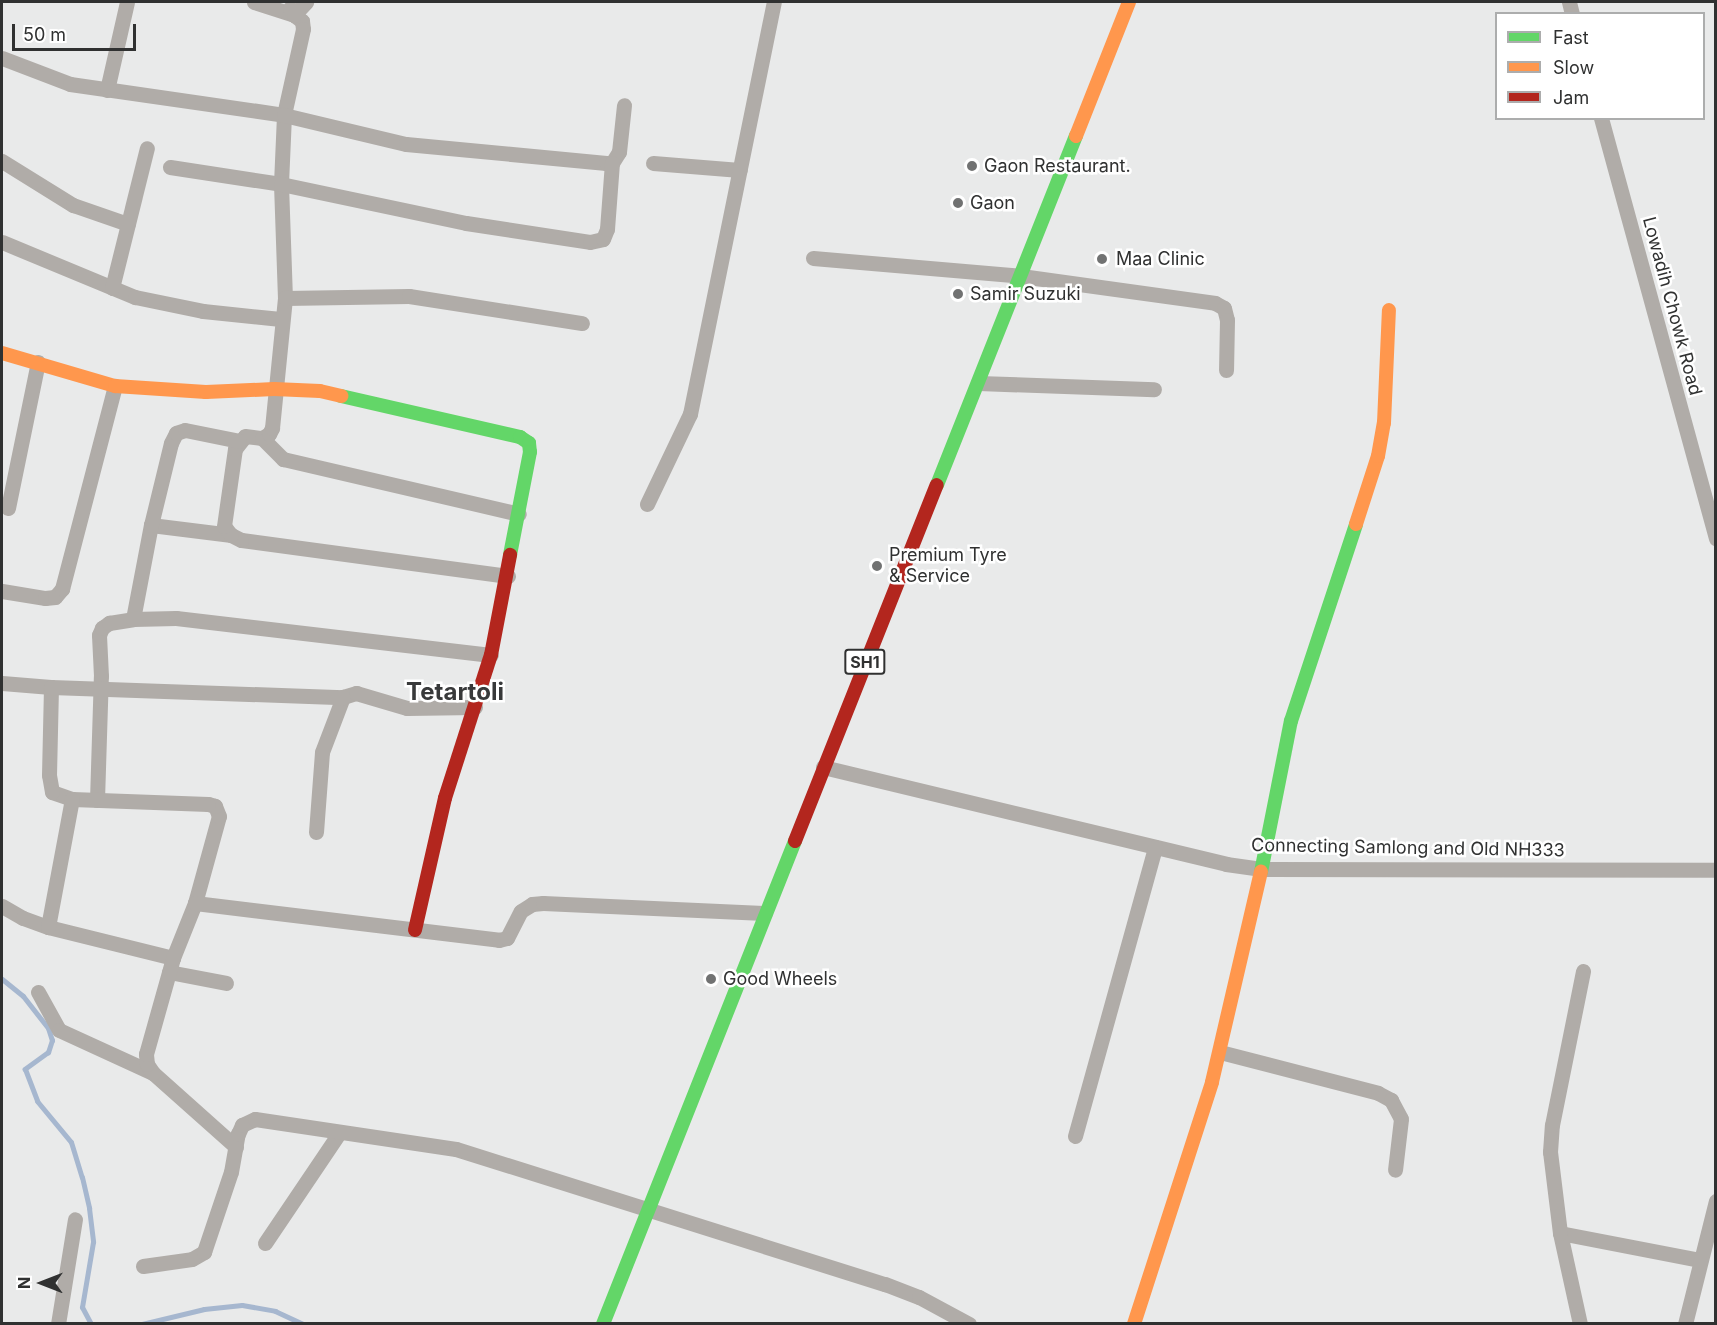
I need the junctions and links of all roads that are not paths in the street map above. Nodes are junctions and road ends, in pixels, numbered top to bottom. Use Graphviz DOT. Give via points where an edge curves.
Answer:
graph roads {
  1 [pos="127,2"];
  2 [pos="254,2"];
  3 [pos="286,2"];
  4 [pos="306,2"];
  5 [pos="774,2"];
  6 [pos="1130,2"];
  7 [pos="294,15"];
  8 [pos="2,58"];
  9 [pos="107,90"];
  10 [pos="624,105"];
  11 [pos="284,115"];
  12 [pos="1601,120"];
  13 [pos="147,148"];
  14 [pos="2,161"];
  15 [pos="612,163"];
  16 [pos="653,163"];
  17 [pos="170,167"];
  18 [pos="740,170"];
  19 [pos="281,184"];
  20 [pos="128,224"];
  21 [pos="2,242"];
  22 [pos="813,258"];
  23 [pos="1021,276"];
  24 [pos="112,288"];
  25 [pos="285,297"];
  26 [pos="1389,310"];
  27 [pos="281,319"];
  28 [pos="582,323"];
  29 [pos="2,353"];
  30 [pos="38,362"];
  31 [pos="1226,370"];
  32 [pos="978,383"];
  33 [pos="115,386"];
  34 [pos="274,389"];
  35 [pos="1154,389"];
  36 [pos="262,438"];
  37 [pos="239,441"];
  38 [pos="647,504"];
  39 [pos="8,508"];
  40 [pos="519,514"];
  41 [pos="151,525"];
  42 [pos="231,535"];
  43 [pos="1716,539"];
  44 [pos="508,576"];
  45 [pos="2,591"];
  46 [pos="133,619"];
  47 [pos="491,655"];
  48 [pos="2,683"];
  49 [pos="51,687"];
  50 [pos="101,687"];
  51 [pos="343,697"];
  52 [pos="475,707"];
  53 [pos="823,767"];
  54 [pos="72,799"];
  55 [pos="98,800"];
  56 [pos="316,832"];
  57 [pos="1155,847"];
  58 [pos="1262,869"];
  59 [pos="1716,870"];
  60 [pos="195,903"];
  61 [pos="2,906"];
  62 [pos="765,913"];
  63 [pos="48,927"];
  64 [pos="415,930"];
  65 [pos="171,965"];
  66 [pos="1583,971"];
  67 [pos="226,982"];
  68 [pos="38,992"];
  69 [pos="1220,1052"];
  70 [pos="153,1074"];
  71 [pos="340,1132"];
  72 [pos="1076,1136"];
  73 [pos="236,1147"];
  74 [pos="1395,1170"];
  75 [pos="1716,1201"];
  76 [pos="647,1211"];
  77 [pos="75,1219"];
  78 [pos="1560,1233"];
  79 [pos="265,1243"];
  80 [pos="1700,1260"];
  81 [pos="143,1266"];
  82 [pos="606,1322"];
  83 [pos="58,1323"];
  84 [pos="969,1323"];
  85 [pos="1134,1323"];
  86 [pos="1580,1323"];
  87 [pos="1685,1323"];
  1 -- 9 [label="street"];
  2 -- 7 [label="street"];
  3 -- 7 [label="street"];
  4 -- 7 [label="street"];
  5 -- 18 [label="street"];
  6 -- 23 [label="street, SH1"];
  7 -- 11 [label="street" via="302,21 303,29"];
  8 -- 9 [label="street" via="57,81"];
  9 -- 11 [label="street"];
  10 -- 15 [label="street" via="621,144"];
  11 -- 15 [label="street" via="406,144"];
  11 -- 19 [label="street"];
  12 -- 43 [label="street, Lowadih Chowk Road"];
  13 -- 20 [label="street"];
  14 -- 20 [label="street" via="73,205"];
  15 -- 19 [label="street" via="607,229 603,239 590,242 466,224"];
  16 -- 18 [label="street"];
  17 -- 19 [label="street"];
  18 -- 38 [label="street" via="690,414"];
  19 -- 25 [label="street"];
  20 -- 24 [label="street"];
  21 -- 24 [label="street"];
  22 -- 23 [label="street"];
  23 -- 31 [label="street" via="1215,303 1224,309 1227,320"];
  23 -- 32 [label="street, SH1"];
  24 -- 27 [label="street" via="164,304"];
  25 -- 27 [label="street"];
  25 -- 28 [label="street" via="409,296"];
  26 -- 58 [label="street" via="1382,441 1291,721"];
  27 -- 34 [label="street"];
  29 -- 30 [label="street"];
  30 -- 33 [label="street"];
  30 -- 39 [label="street"];
  32 -- 35 [label="street"];
  32 -- 53 [label="street, SH1"];
  33 -- 34 [label="street" via="206,392"];
  33 -- 45 [label="street" via="62,589 56,597 45,598"];
  34 -- 36 [label="street" via="272,428"];
  34 -- 40 [label="street" via="320,391 520,437 529,443 530,452"];
  36 -- 37 [label="street" via="245,436"];
  36 -- 40 [label="street" via="283,459"];
  37 -- 41 [label="street" via="185,430 176,433"];
  37 -- 42 [label="street" via="225,515 225,526"];
  40 -- 44 [label="street"];
  41 -- 42 [label="street"];
  41 -- 46 [label="street"];
  42 -- 44 [label="street" via="323,553"];
  44 -- 47 [label="street"];
  46 -- 47 [label="street" via="176,618"];
  46 -- 50 [label="street" via="102,628"];
  47 -- 52 [label="street"];
  48 -- 49 [label="street"];
  49 -- 50 [label="street"];
  49 -- 54 [label="street" via="50,785 52,792"];
  50 -- 51 [label="street"];
  50 -- 55 [label="street"];
  51 -- 52 [label="street" via="356,693 407,708"];
  51 -- 56 [label="street" via="322,752"];
  52 -- 64 [label="street" via="445,798"];
  53 -- 57 [label="street, Connecting Samlong and Old NH333"];
  53 -- 62 [label="street, SH1"];
  54 -- 55 [label="street"];
  54 -- 63 [label="street"];
  55 -- 60 [label="street" via="215,806 219,816"];
  57 -- 58 [label="street, Connecting Samlong and Old NH333"];
  57 -- 72 [label="street"];
  58 -- 59 [label="street, Connecting Samlong and Old NH333"];
  58 -- 69 [label="street"];
  60 -- 64 [label="street"];
  60 -- 65 [label="street"];
  61 -- 63 [label="street"];
  62 -- 64 [label="street" via="543,903 520,911 507,938 499,940"];
  62 -- 76 [label="street, SH1"];
  63 -- 65 [label="street"];
  65 -- 67 [label="street"];
  65 -- 70 [label="street" via="146,1054"];
  66 -- 78 [label="street" via="1552,1125 1551,1173"];
  68 -- 70 [label="street" via="59,1030"];
  69 -- 74 [label="street" via="1378,1093 1391,1100 1401,1119"];
  69 -- 85 [label="street"];
  70 -- 73 [label="street"];
  71 -- 73 [label="street" via="255,1119 242,1125"];
  71 -- 76 [label="street" via="456,1149"];
  71 -- 79 [label="street"];
  73 -- 81 [label="street" via="204,1252 192,1259"];
  75 -- 80 [label="street"];
  76 -- 82 [label="street, SH1"];
  76 -- 84 [label="street" via="885,1284"];
  77 -- 83 [label="street"];
  78 -- 80 [label="street"];
  78 -- 86 [label="street"];
  80 -- 87 [label="street"];
}
